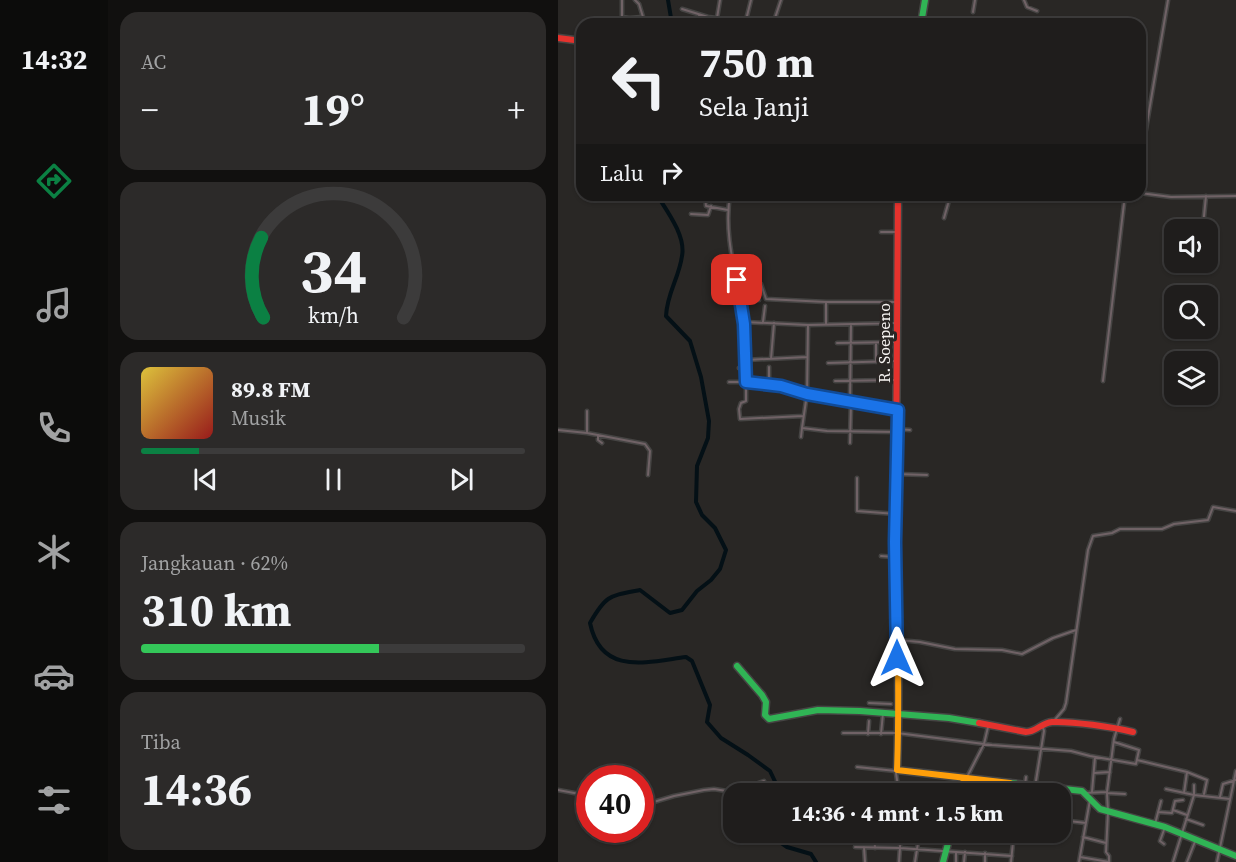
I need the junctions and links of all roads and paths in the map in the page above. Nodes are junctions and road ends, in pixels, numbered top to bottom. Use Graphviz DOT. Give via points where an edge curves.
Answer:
graph roads {
  1 [pos="622,0"];
  2 [pos="635,0"];
  3 [pos="720,0"];
  4 [pos="751,0"];
  5 [pos="781,0"];
  6 [pos="925,0"];
  7 [pos="975,0"];
  8 [pos="1024,0"];
  9 [pos="1168,0"];
  10 [pos="682,9"];
  11 [pos="1037,11"];
  12 [pos="973,12"];
  13 [pos="700,15"];
  14 [pos="630,18"];
  15 [pos="697,18"];
  16 [pos="717,18"];
  17 [pos="722,18"];
  18 [pos="746,18"];
  19 [pos="764,18"];
  20 [pos="775,18"];
  21 [pos="922,18"];
  22 [pos="558,38"];
  23 [pos="576,40"];
  24 [pos="1146,129"];
  25 [pos="1146,194"];
  26 [pos="1206,196"];
  27 [pos="1236,196"];
  28 [pos="705,201"];
  29 [pos="729,201"];
  30 [pos="898,201"];
  31 [pos="950,201"];
  32 [pos="1124,201"];
  33 [pos="711,206"];
  34 [pos="728,210"];
  35 [pos="691,214"];
  36 [pos="944,218"];
  37 [pos="1204,219"];
  38 [pos="881,232"];
  39 [pos="898,232"];
  40 [pos="737,280"];
  41 [pos="740,299"];
  42 [pos="759,300"];
  43 [pos="826,302"];
  44 [pos="887,302"];
  45 [pos="898,302"];
  46 [pos="765,306"];
  47 [pos="744,322"];
  48 [pos="763,322"];
  49 [pos="774,323"];
  50 [pos="886,323"];
  51 [pos="898,323"];
  52 [pos="826,324"];
  53 [pos="851,324"];
  54 [pos="808,325"];
  55 [pos="898,342"];
  56 [pos="851,343"];
  57 [pos="876,343"];
  58 [pos="837,344"];
  59 [pos="807,357"];
  60 [pos="771,359"];
  61 [pos="746,360"];
  62 [pos="897,361"];
  63 [pos="851,362"];
  64 [pos="876,362"];
  65 [pos="828,363"];
  66 [pos="769,367"];
  67 [pos="739,368"];
  68 [pos="746,368"];
  69 [pos="897,380"];
  70 [pos="836,381"];
  71 [pos="851,381"];
  72 [pos="1103,381"];
  73 [pos="729,382"];
  74 [pos="746,382"];
  75 [pos="769,384"];
  76 [pos="807,394"];
  77 [pos="851,403"];
  78 [pos="898,410"];
  79 [pos="587,411"];
  80 [pos="804,416"];
  81 [pos="740,418"];
  82 [pos="740,425"];
  83 [pos="802,428"];
  84 [pos="558,430"];
  85 [pos="897,430"];
  86 [pos="910,430"];
  87 [pos="850,431"];
  88 [pos="586,433"];
  89 [pos="598,435"];
  90 [pos="801,437"];
  91 [pos="602,443"];
  92 [pos="850,443"];
  93 [pos="896,474"];
  94 [pos="648,475"];
  95 [pos="927,476"];
  96 [pos="857,478"];
  97 [pos="1236,511"];
  98 [pos="896,514"];
  99 [pos="881,556"];
  100 [pos="895,556"];
  101 [pos="1076,630"];
  102 [pos="898,640"];
  103 [pos="737,666"];
  104 [pos="868,703"];
  105 [pos="891,704"];
  106 [pos="883,712"];
  107 [pos="898,713"];
  108 [pos="1120,719"];
  109 [pos="869,721"];
  110 [pos="1053,722"];
  111 [pos="1042,724"];
  112 [pos="988,726"];
  113 [pos="1118,728"];
  114 [pos="1133,732"];
  115 [pos="843,734"];
  116 [pos="868,734"];
  117 [pos="881,734"];
  118 [pos="897,734"];
  119 [pos="1114,742"];
  120 [pos="984,744"];
  121 [pos="1040,749"];
  122 [pos="1095,757"];
  123 [pos="1112,759"];
  124 [pos="1137,760"];
  125 [pos="857,768"];
  126 [pos="896,771"];
  127 [pos="1110,772"];
  128 [pos="1187,772"];
  129 [pos="1236,772"];
  130 [pos="1094,773"];
  131 [pos="1026,777"];
  132 [pos="965,779"];
  133 [pos="764,781"];
  134 [pos="1235,781"];
  135 [pos="898,783"];
  136 [pos="964,783"];
  137 [pos="1003,783"];
  138 [pos="1023,783"];
  139 [pos="1036,783"];
  140 [pos="1194,785"];
  141 [pos="1166,789"];
  142 [pos="558,790"];
  143 [pos="1071,792"];
  144 [pos="576,793"];
  145 [pos="1088,793"];
  146 [pos="1107,793"];
  147 [pos="1184,793"];
  148 [pos="1125,794"];
  149 [pos="1194,795"];
  150 [pos="1204,795"];
  151 [pos="1220,797"];
  152 [pos="1230,799"];
  153 [pos="1183,800"];
  154 [pos="1161,801"];
  155 [pos="654,803"];
  156 [pos="1092,805"];
  157 [pos="1173,810"];
  158 [pos="1108,812"];
  159 [pos="1158,812"];
  160 [pos="1187,814"];
  161 [pos="1186,819"];
  162 [pos="1071,821"];
  163 [pos="1086,823"];
  164 [pos="1155,824"];
  165 [pos="1203,825"];
  166 [pos="1165,827"];
  167 [pos="1181,834"];
  168 [pos="1083,837"];
  169 [pos="1196,839"];
  170 [pos="875,843"];
  171 [pos="900,843"];
  172 [pos="918,843"];
  173 [pos="948,843"];
  174 [pos="1013,843"];
  175 [pos="1106,843"];
  176 [pos="1164,844"];
  177 [pos="855,847"];
  178 [pos="864,847"];
  179 [pos="875,848"];
  180 [pos="900,848"];
  181 [pos="917,849"];
  182 [pos="1221,850"];
  183 [pos="946,852"];
  184 [pos="956,852"];
  185 [pos="965,852"];
  186 [pos="985,853"];
  187 [pos="1012,856"];
  188 [pos="1236,856"];
  189 [pos="1080,857"];
  190 [pos="865,862"];
  191 [pos="899,862"];
  192 [pos="915,862"];
  193 [pos="943,862"];
  194 [pos="956,862"];
  195 [pos="964,862"];
  196 [pos="985,862"];
  197 [pos="1011,862"];
  198 [pos="1079,862"];
  199 [pos="1108,862"];
  200 [pos="1173,862"];
  201 [pos="1187,862"];
  202 [pos="1217,862"];
  1 -- 14 [label="street" via="622,17"];
  2 -- 14 [label="street" via="643,18"];
  3 -- 16 [label="street"];
  4 -- 18 [label="street"];
  5 -- 20 [label="street"];
  6 -- 21 [label="street"];
  7 -- 12 [label="street"];
  8 -- 11 [label="street" via="1027,7"];
  9 -- 24 [label="street"];
  10 -- 13 [label="street"];
  13 -- 15 [label="street"];
  13 -- 16 [label="street"];
  16 -- 17 [label="street"];
  19 -- 20 [label="street"];
  22 -- 23 [label="street"];
  25 -- 26 [label="street"];
  26 -- 27 [label="street"];
  26 -- 37 [label="street"];
  28 -- 33 [label="street" via="705,206"];
  29 -- 34 [label="street"];
  30 -- 39 [label="street, R. Soepeno"];
  31 -- 36 [label="street"];
  32 -- 72 [label="street"];
  33 -- 34 [label="street"];
  33 -- 35 [label="street" via="708,215"];
  34 -- 40 [label="street"];
  38 -- 39 [label="street"];
  39 -- 45 [label="street, R. Soepeno"];
  40 -- 41 [label="street"];
  40 -- 43 [label="street" via="761,284 766,299"];
  41 -- 42 [label="street"];
  41 -- 47 [label="street"];
  43 -- 44 [label="street"];
  43 -- 52 [label="street"];
  44 -- 45 [label="street"];
  44 -- 50 [label="street"];
  45 -- 51 [label="street, R. Soepeno"];
  46 -- 48 [label="street"];
  47 -- 48 [label="street"];
  47 -- 61 [label="street"];
  48 -- 49 [label="street"];
  49 -- 54 [label="street"];
  49 -- 60 [label="street"];
  50 -- 51 [label="street"];
  50 -- 53 [label="street"];
  51 -- 55 [label="street, R. Soepeno"];
  52 -- 53 [label="street"];
  52 -- 54 [label="street"];
  53 -- 56 [label="street"];
  54 -- 59 [label="street"];
  55 -- 57 [label="street"];
  55 -- 62 [label="street, R. Soepeno"];
  56 -- 57 [label="street"];
  56 -- 58 [label="street"];
  56 -- 63 [label="street"];
  57 -- 64 [label="street"];
  59 -- 60 [label="street"];
  59 -- 76 [label="street"];
  60 -- 61 [label="street"];
  61 -- 68 [label="street"];
  62 -- 64 [label="street"];
  62 -- 69 [label="street, R. Soepeno"];
  63 -- 64 [label="street"];
  63 -- 65 [label="street"];
  63 -- 71 [label="street"];
  66 -- 75 [label="street"];
  67 -- 68 [label="street"];
  68 -- 74 [label="street"];
  69 -- 71 [label="street"];
  69 -- 78 [label="street, R. Soepeno"];
  70 -- 71 [label="street"];
  71 -- 77 [label="street"];
  73 -- 74 [label="street"];
  74 -- 75 [label="street"];
  74 -- 81 [label="street" via="746,401 741,403"];
  75 -- 76 [label="street"];
  76 -- 77 [label="street"];
  76 -- 80 [label="street"];
  77 -- 78 [label="street"];
  77 -- 87 [label="street"];
  78 -- 85 [label="street, R. Soepeno"];
  79 -- 88 [label="street"];
  80 -- 81 [label="street"];
  80 -- 83 [label="street"];
  81 -- 82 [label="street"];
  83 -- 87 [label="street"];
  83 -- 90 [label="street"];
  84 -- 88 [label="street"];
  85 -- 86 [label="street"];
  85 -- 87 [label="street"];
  85 -- 93 [label="street, R. Soepeno"];
  87 -- 92 [label="street"];
  88 -- 89 [label="street"];
  89 -- 91 [label="street"];
  89 -- 94 [label="street" via="645,444 650,451"];
  93 -- 95 [label="street"];
  93 -- 98 [label="street, R. Soepeno"];
  96 -- 98 [label="street" via="857,511"];
  97 -- 101 [label="street" via="1213,507 1208,520 1162,529 1120,529 1093,536"];
  98 -- 100 [label="street, R. Soepeno"];
  99 -- 100 [label="street"];
  100 -- 102 [label="street, R. Soepeno"];
  101 -- 102 [label="street" via="1022,654"];
  101 -- 110 [label="street" via="1066,703"];
  102 -- 107 [label="street, R. Soepeno"];
  103 -- 106 [label="street" via="764,699 767,718 818,710"];
  104 -- 105 [label="street"];
  106 -- 107 [label="street"];
  106 -- 117 [label="street"];
  107 -- 112 [label="street"];
  107 -- 118 [label="street, R. Soepeno"];
  108 -- 113 [label="street"];
  109 -- 116 [label="street"];
  110 -- 111 [label="street"];
  110 -- 113 [label="street"];
  111 -- 112 [label="street" via="1029,732"];
  111 -- 121 [label="street"];
  112 -- 120 [label="street"];
  113 -- 114 [label="street"];
  113 -- 119 [label="street"];
  115 -- 116 [label="street"];
  116 -- 117 [label="street"];
  117 -- 118 [label="street"];
  118 -- 120 [label="street"];
  118 -- 126 [label="street, R. Soepeno"];
  119 -- 123 [label="street"];
  119 -- 124 [label="street" via="1139,750"];
  120 -- 121 [label="street"];
  120 -- 132 [label="street"];
  121 -- 122 [label="street"];
  121 -- 139 [label="street"];
  122 -- 123 [label="street"];
  122 -- 130 [label="street"];
  123 -- 124 [label="street" via="1135,764"];
  123 -- 127 [label="street"];
  124 -- 128 [label="street"];
  125 -- 126 [label="street"];
  126 -- 132 [label="street"];
  126 -- 135 [label="street"];
  127 -- 130 [label="street"];
  127 -- 146 [label="street"];
  128 -- 147 [label="street"];
  128 -- 150 [label="street" via="1208,781"];
  129 -- 134 [label="street"];
  130 -- 145 [label="street"];
  131 -- 138 [label="street"];
  132 -- 136 [label="street"];
  132 -- 137 [label="street"];
  133 -- 155 [label="street" via="733,792 714,789"];
  134 -- 151 [label="street" via="1222,785"];
  134 -- 152 [label="street"];
  140 -- 149 [label="street"];
  141 -- 147 [label="street"];
  142 -- 144 [label="street"];
  143 -- 145 [label="street"];
  145 -- 146 [label="street"];
  145 -- 156 [label="street"];
  146 -- 148 [label="street"];
  146 -- 158 [label="street"];
  147 -- 149 [label="street"];
  149 -- 150 [label="street"];
  149 -- 160 [label="street"];
  150 -- 151 [label="street"];
  151 -- 152 [label="street"];
  152 -- 182 [label="street"];
  153 -- 157 [label="street" via="1175,801"];
  154 -- 159 [label="street"];
  156 -- 158 [label="street"];
  156 -- 163 [label="street"];
  157 -- 159 [label="street"];
  157 -- 160 [label="street"];
  158 -- 164 [label="street"];
  158 -- 175 [label="street"];
  159 -- 164 [label="street"];
  160 -- 161 [label="street"];
  161 -- 165 [label="street"];
  161 -- 167 [label="street"];
  162 -- 163 [label="street"];
  163 -- 168 [label="street"];
  164 -- 166 [label="street"];
  166 -- 167 [label="street"];
  166 -- 176 [label="street" via="1160,841"];
  167 -- 169 [label="street"];
  167 -- 200 [label="street"];
  168 -- 175 [label="street"];
  168 -- 189 [label="street"];
  169 -- 182 [label="street"];
  169 -- 201 [label="street"];
  170 -- 179 [label="street"];
  171 -- 180 [label="street"];
  172 -- 181 [label="street"];
  173 -- 183 [label="street"];
  174 -- 187 [label="street"];
  175 -- 199 [label="street"];
  177 -- 178 [label="street"];
  178 -- 179 [label="street"];
  178 -- 190 [label="street"];
  179 -- 180 [label="street"];
  180 -- 181 [label="street"];
  180 -- 191 [label="street"];
  181 -- 183 [label="street"];
  181 -- 192 [label="street"];
  182 -- 188 [label="street"];
  182 -- 202 [label="street"];
  183 -- 184 [label="street"];
  183 -- 193 [label="street"];
  184 -- 185 [label="street"];
  184 -- 194 [label="street"];
  185 -- 186 [label="street"];
  185 -- 195 [label="street"];
  186 -- 187 [label="street"];
  186 -- 196 [label="street"];
  187 -- 197 [label="street"];
  189 -- 198 [label="street"];
  189 -- 199 [label="street"];
}
